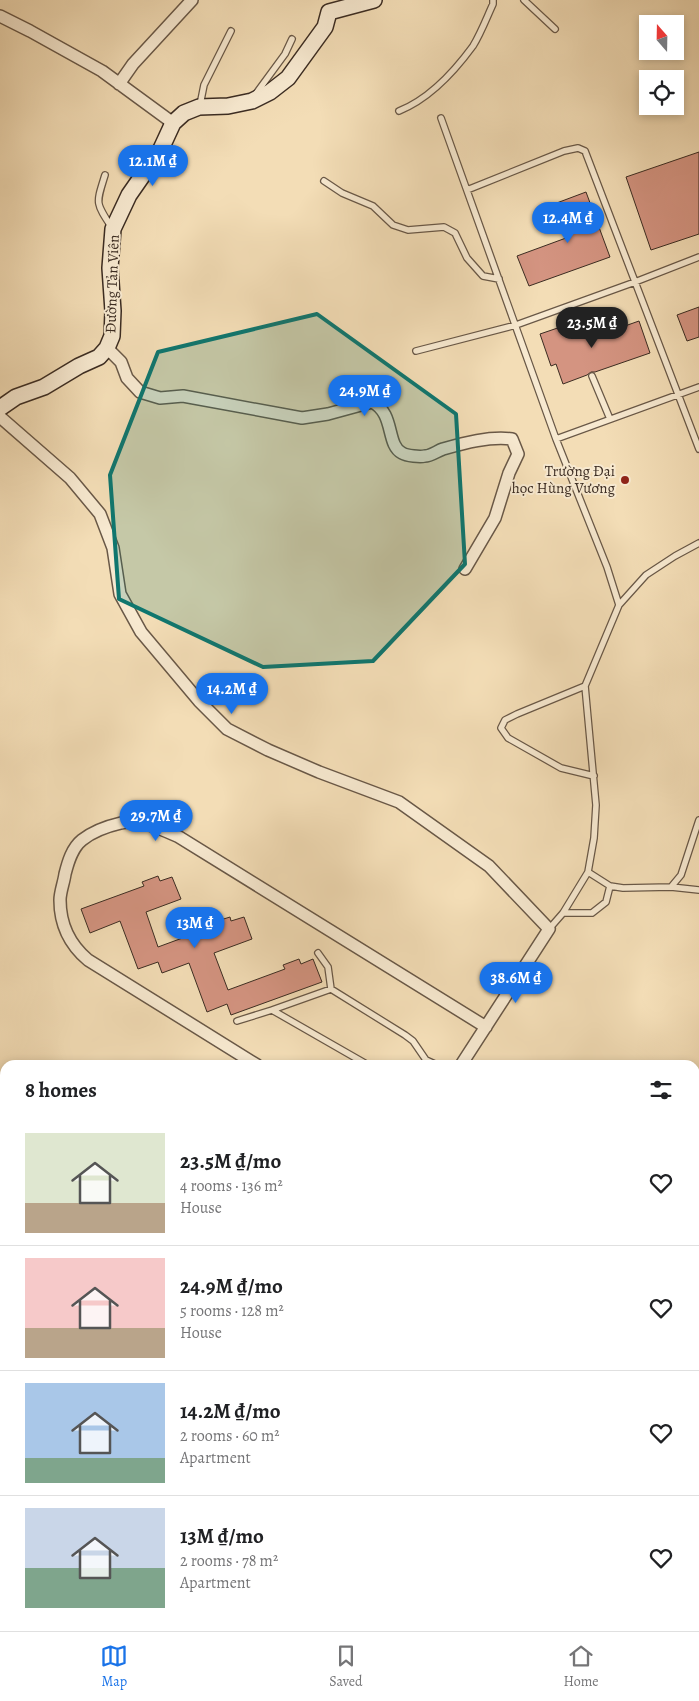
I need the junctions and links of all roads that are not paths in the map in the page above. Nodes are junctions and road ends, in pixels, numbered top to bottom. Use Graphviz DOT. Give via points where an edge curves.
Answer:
graph roads {
  1 [pos="192,0"];
  2 [pos="374,0"];
  3 [pos="493,0"];
  4 [pos="524,0"];
  5 [pos="328,6"];
  6 [pos="0,16"];
  7 [pos="555,29"];
  8 [pos="230,31"];
  9 [pos="292,39"];
  10 [pos="119,84"];
  11 [pos="252,101"];
  12 [pos="199,107"];
  13 [pos="399,112"];
  14 [pos="441,118"];
  15 [pos="173,123"];
  16 [pos="105,174"];
  17 [pos="324,181"];
  18 [pos="467,190"];
  19 [pos="114,229"];
  20 [pos="699,257"];
  21 [pos="499,279"];
  22 [pos="635,282"];
  23 [pos="516,325"];
  24 [pos="107,348"];
  25 [pos="416,352"];
  26 [pos="592,376"];
  27 [pos="699,387"];
  28 [pos="678,395"];
  29 [pos="0,408"];
  30 [pos="0,417"];
  31 [pos="610,419"];
  32 [pos="556,438"];
  33 [pos="699,449"];
  34 [pos="699,542"];
  35 [pos="465,569"];
  36 [pos="620,605"];
  37 [pos="585,686"];
  38 [pos="594,776"];
  39 [pos="699,820"];
  40 [pos="588,872"];
  41 [pos="610,886"];
  42 [pos="671,887"];
  43 [pos="699,890"];
  44 [pos="563,912"];
  45 [pos="549,929"];
  46 [pos="318,953"];
  47 [pos="331,989"];
  48 [pos="272,1010"];
  49 [pos="237,1021"];
  50 [pos="486,1027"];
  51 [pos="249,1060"];
  52 [pos="359,1060"];
  53 [pos="426,1060"];
  54 [pos="464,1060"];
  1 -- 10 [label="street" via="133,64"];
  2 -- 5 [label="street"];
  3 -- 13 [label="lane" via="474,44 446,78 414,105"];
  4 -- 7 [label="lane"];
  5 -- 11 [label="street" via="325,26 288,78"];
  6 -- 10 [label="street" via="62,48"];
  8 -- 12 [label="lane" via="204,85"];
  9 -- 11 [label="lane"];
  10 -- 15 [label="street"];
  11 -- 12 [label="street"];
  12 -- 15 [label="street" via="184,113"];
  14 -- 18 [label="lane"];
  15 -- 19 [label="street, Đường Tản Viên" via="161,149 130,195"];
  16 -- 19 [label="lane" via="98,206"];
  17 -- 21 [label="lane" via="342,193 374,206 393,225 408,230 444,227 455,234 467,258 483,276"];
  18 -- 21 [label="lane"];
  18 -- 22 [label="lane" via="564,151 578,148 584,151"];
  19 -- 24 [label="street, Đường Tản Viên" via="110,268 112,336"];
  20 -- 22 [label="lane"];
  21 -- 23 [label="lane"];
  22 -- 23 [label="lane"];
  22 -- 28 [label="lane"];
  23 -- 25 [label="lane"];
  23 -- 32 [label="lane"];
  24 -- 29 [label="street, Đường Tản Viên" via="99,357"];
  24 -- 35 [label="street" via="121,362 127,378 140,392 160,398 183,396 302,418 372,402 378,404 387,417 397,450 403,454 425,456 478,441 512,440 518,454 495,518"];
  26 -- 31 [label="lane"];
  27 -- 28 [label="lane"];
  28 -- 31 [label="lane"];
  28 -- 33 [label="lane"];
  30 -- 45 [label="street" via="70,478 100,514 113,548 120,594 140,632 227,729 319,772 399,802 490,866"];
  31 -- 32 [label="lane"];
  32 -- 36 [label="lane"];
  34 -- 36 [label="lane" via="646,575"];
  36 -- 37 [label="lane"];
  37 -- 38 [label="lane"];
  37 -- 38 [label="lane" via="505,720 502,728 508,738 561,768"];
  38 -- 40 [label="lane" via="594,838"];
  39 -- 42 [label="lane" via="681,875"];
  40 -- 41 [label="lane"];
  40 -- 44 [label="lane"];
  41 -- 42 [label="lane"];
  41 -- 44 [label="lane" via="606,902 592,913"];
  42 -- 43 [label="lane"];
  44 -- 45 [label="lane"];
  45 -- 50 [label="street"];
  46 -- 47 [label="lane" via="328,968"];
  47 -- 48 [label="lane"];
  47 -- 53 [label="lane" via="405,1035"];
  48 -- 49 [label="lane"];
  48 -- 52 [label="lane"];
  50 -- 51 [label="street" via="179,837 150,825 122,823 100,829 81,840 69,859 60,899 68,938 76,950"];
  50 -- 54 [label="street"];
}
